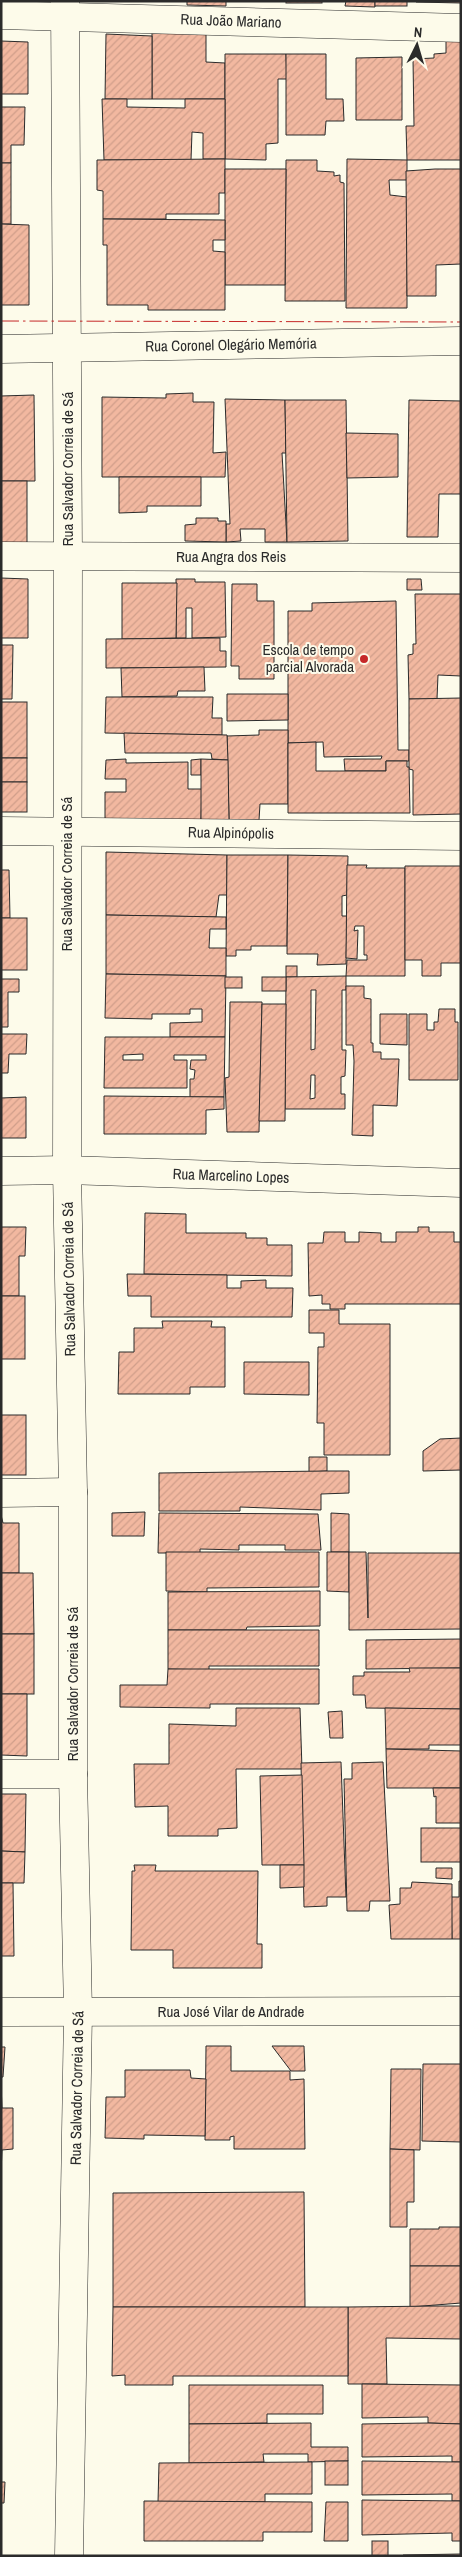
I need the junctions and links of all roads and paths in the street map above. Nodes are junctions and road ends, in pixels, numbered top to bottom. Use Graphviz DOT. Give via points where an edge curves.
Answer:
graph roads {
  1 [pos="65,9"];
  2 [pos="1,15"];
  3 [pos="461,28"];
  4 [pos="461,341"];
  5 [pos="1,349"];
  6 [pos="67,349"];
  7 [pos="1,556"];
  8 [pos="68,556"];
  9 [pos="461,558"];
  10 [pos="1,831"];
  11 [pos="67,831"];
  12 [pos="461,836"];
  13 [pos="67,1170"];
  14 [pos="1,1171"];
  15 [pos="461,1183"];
  16 [pos="73,1492"];
  17 [pos="1,1493"];
  18 [pos="1,1774"];
  19 [pos="73,1774"];
  20 [pos="461,2011"];
  21 [pos="1,2012"];
  22 [pos="78,2012"];
  23 [pos="69,2556"];
  1 -- 2 [label="street, Rua João Mariano"];
  1 -- 3 [label="street, Rua João Mariano"];
  1 -- 6 [label="street, Rua Salvador Correia de Sá"];
  4 -- 6 [label="street, Rua Coronel Olegário Memória"];
  5 -- 6 [label="street, Rua Coronel Olegário Memória"];
  6 -- 8 [label="street, Rua Salvador Correia de Sá"];
  7 -- 8 [label="street, Rua Angra dos Reis"];
  8 -- 9 [label="street, Rua Angra dos Reis"];
  8 -- 11 [label="street, Rua Salvador Correia de Sá"];
  10 -- 11 [label="street, Rua Alpinópolis"];
  11 -- 12 [label="street, Rua Alpinópolis"];
  11 -- 13 [label="street, Rua Salvador Correia de Sá"];
  13 -- 14 [label="street, Rua Marcelino Lopes"];
  13 -- 15 [label="street, Rua Marcelino Lopes"];
  13 -- 16 [label="street, Rua Salvador Correia de Sá"];
  16 -- 17 [label="street"];
  16 -- 19 [label="street, Rua Salvador Correia de Sá"];
  18 -- 19 [label="street"];
  19 -- 22 [label="street, Rua Salvador Correia de Sá"];
  20 -- 22 [label="street, Rua José Vilar de Andrade"];
  21 -- 22 [label="street, Rua José Vilar de Andrade"];
  22 -- 23 [label="street, Rua Salvador Correia de Sá"];
}
